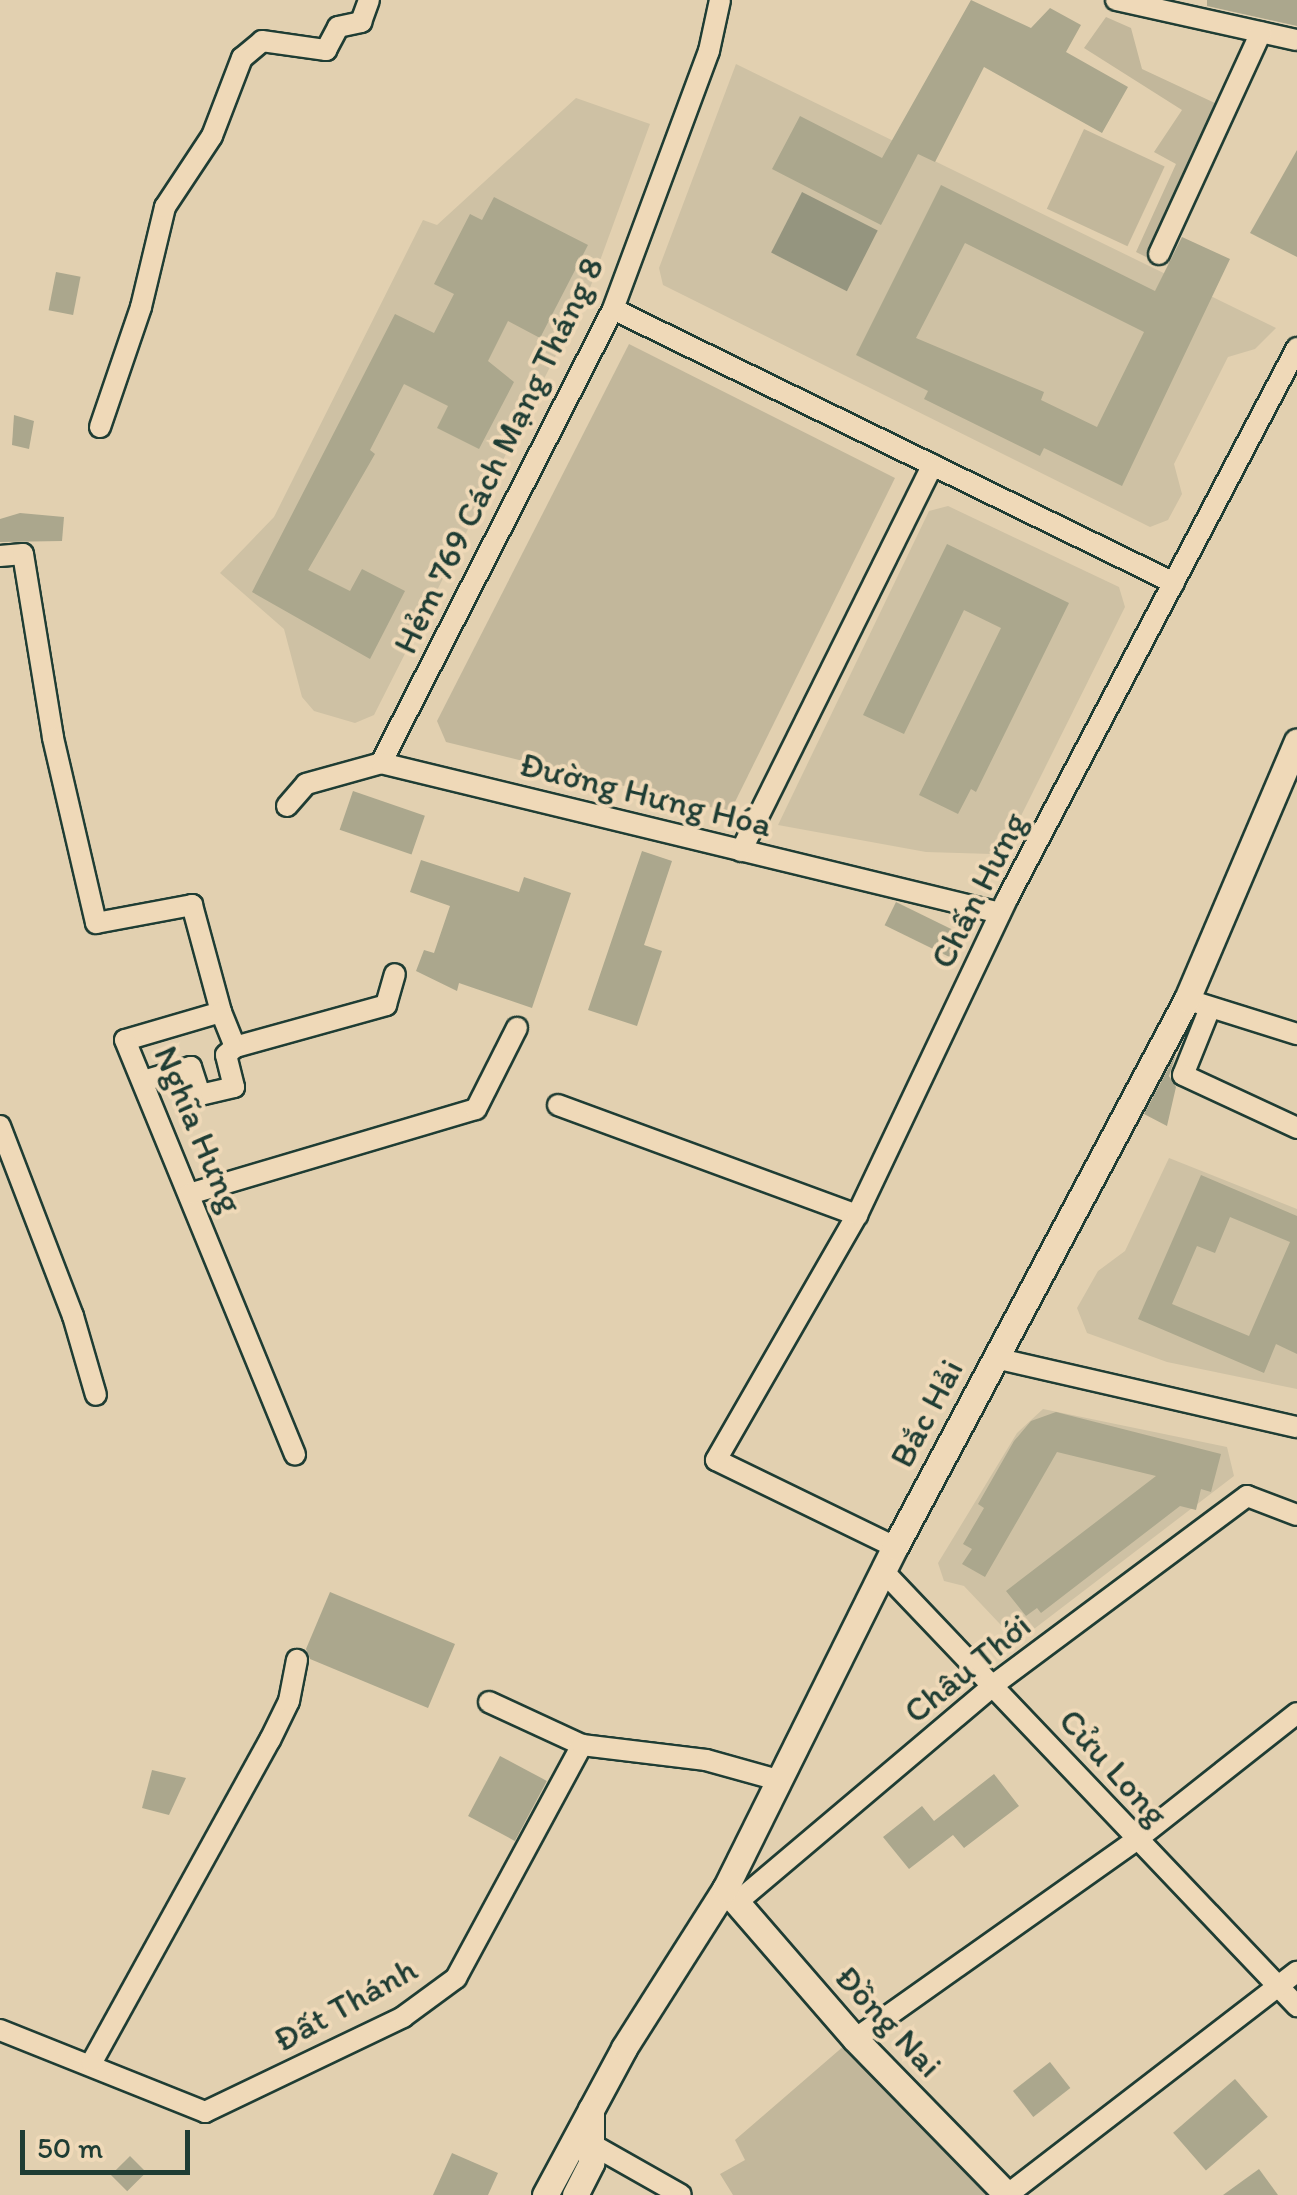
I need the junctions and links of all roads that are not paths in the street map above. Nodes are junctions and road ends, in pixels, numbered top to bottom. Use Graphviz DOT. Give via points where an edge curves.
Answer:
graph roads {
  1 [pos="369,0"];
  2 [pos="720,0"];
  3 [pos="1116,0"];
  4 [pos="1261,32"];
  5 [pos="1297,40"];
  6 [pos="1159,254"];
  7 [pos="612,309"];
  8 [pos="1297,348"];
  9 [pos="100,428"];
  10 [pos="933,465"];
  11 [pos="0,556"];
  12 [pos="1174,583"];
  13 [pos="1297,740"];
  14 [pos="381,763"];
  15 [pos="287,806"];
  16 [pos="742,851"];
  17 [pos="1000,914"];
  18 [pos="396,974"];
  19 [pos="1198,1004"];
  20 [pos="221,1012"];
  21 [pos="516,1028"];
  22 [pos="1297,1034"];
  23 [pos="235,1047"];
  24 [pos="143,1081"];
  25 [pos="558,1105"];
  26 [pos="0,1126"];
  27 [pos="1297,1128"];
  28 [pos="189,1194"];
  29 [pos="857,1214"];
  30 [pos="995,1358"];
  31 [pos="96,1395"];
  32 [pos="1297,1427"];
  33 [pos="295,1454"];
  34 [pos="1297,1516"];
  35 [pos="894,1547"];
  36 [pos="883,1571"];
  37 [pos="296,1660"];
  38 [pos="996,1683"];
  39 [pos="489,1702"];
  40 [pos="1297,1713"];
  41 [pos="582,1744"];
  42 [pos="778,1780"];
  43 [pos="1135,1841"];
  44 [pos="731,1896"];
  45 [pos="1297,1972"];
  46 [pos="1278,1987"];
  47 [pos="1297,2006"];
  48 [pos="0,2030"];
  49 [pos="854,2039"];
  50 [pos="92,2062"];
  51 [pos="591,2104"];
  52 [pos="591,2144"];
  53 [pos="545,2195"];
  54 [pos="575,2195"];
  55 [pos="681,2195"];
  56 [pos="1007,2195"];
  1 -- 9 [label="street" via="361,22 338,27 326,50 262,41 242,58 212,136 165,207"];
  2 -- 7 [label="street, Hẻm 769 Cách Mạng Tháng 8" via="708,51"];
  3 -- 4 [label="street"];
  4 -- 5 [label="street"];
  4 -- 6 [label="street"];
  7 -- 10 [label="street"];
  7 -- 14 [label="street, Hẻm 769 Cách Mạng Tháng 8"];
  8 -- 12 [label="street, Chấn Hưng"];
  10 -- 12 [label="street"];
  10 -- 16 [label="street"];
  11 -- 20 [label="street, Nghĩa Hưng" via="24,554 53,738 96,923 192,905"];
  12 -- 17 [label="street, Chấn Hưng"];
  13 -- 19 [label="street, Bắc Hải"];
  14 -- 15 [label="street, Đường Hưng Hóa" via="306,784"];
  14 -- 16 [label="street, Đường Hưng Hóa"];
  16 -- 17 [label="street, Đường Hưng Hóa"];
  17 -- 29 [label="street, Chấn Hưng"];
  18 -- 23 [label="street" via="386,1005"];
  19 -- 22 [label="street"];
  19 -- 27 [label="street" via="1183,1076"];
  19 -- 30 [label="street, Bắc Hải"];
  20 -- 23 [label="street"];
  20 -- 24 [label="street, Nghĩa Hưng" via="126,1040"];
  21 -- 28 [label="street" via="476,1109"];
  23 -- 24 [label="street" via="226,1055 234,1087 200,1095 190,1068"];
  24 -- 28 [label="street, Nghĩa Hưng"];
  25 -- 29 [label="street"];
  26 -- 31 [label="street"];
  28 -- 33 [label="street, Nghĩa Hưng"];
  29 -- 35 [label="street, Chấn Hưng" via="716,1460"];
  30 -- 32 [label="street"];
  30 -- 35 [label="street, Bắc Hải"];
  34 -- 38 [label="street, Châu Thới" via="1246,1496"];
  35 -- 36 [label="street, Bắc Hải"];
  36 -- 38 [label="street, Cửu Long"];
  36 -- 42 [label="street, Bắc Hải"];
  37 -- 50 [label="street" via="276,1727"];
  38 -- 43 [label="street, Cửu Long"];
  38 -- 44 [label="street, Châu Thới"];
  39 -- 41 [label="street"];
  40 -- 43 [label="street"];
  41 -- 42 [label="street" via="706,1760"];
  41 -- 50 [label="street, Đất Thánh" via="456,1978 402,2017 205,2112"];
  42 -- 44 [label="street, Bắc Hải"];
  43 -- 46 [label="street, Cửu Long"];
  43 -- 49 [label="street"];
  44 -- 49 [label="street, Đồng Nai"];
  44 -- 51 [label="street, Bắc Hải"];
  45 -- 46 [label="street"];
  46 -- 47 [label="street, Cửu Long"];
  46 -- 56 [label="street"];
  48 -- 50 [label="street, Đất Thánh"];
  49 -- 56 [label="street, Đồng Nai"];
  51 -- 52 [label="street"];
  51 -- 53 [label="street, Bắc Hải"];
  52 -- 54 [label="street" via="591,2163"];
  52 -- 55 [label="street"];
}
